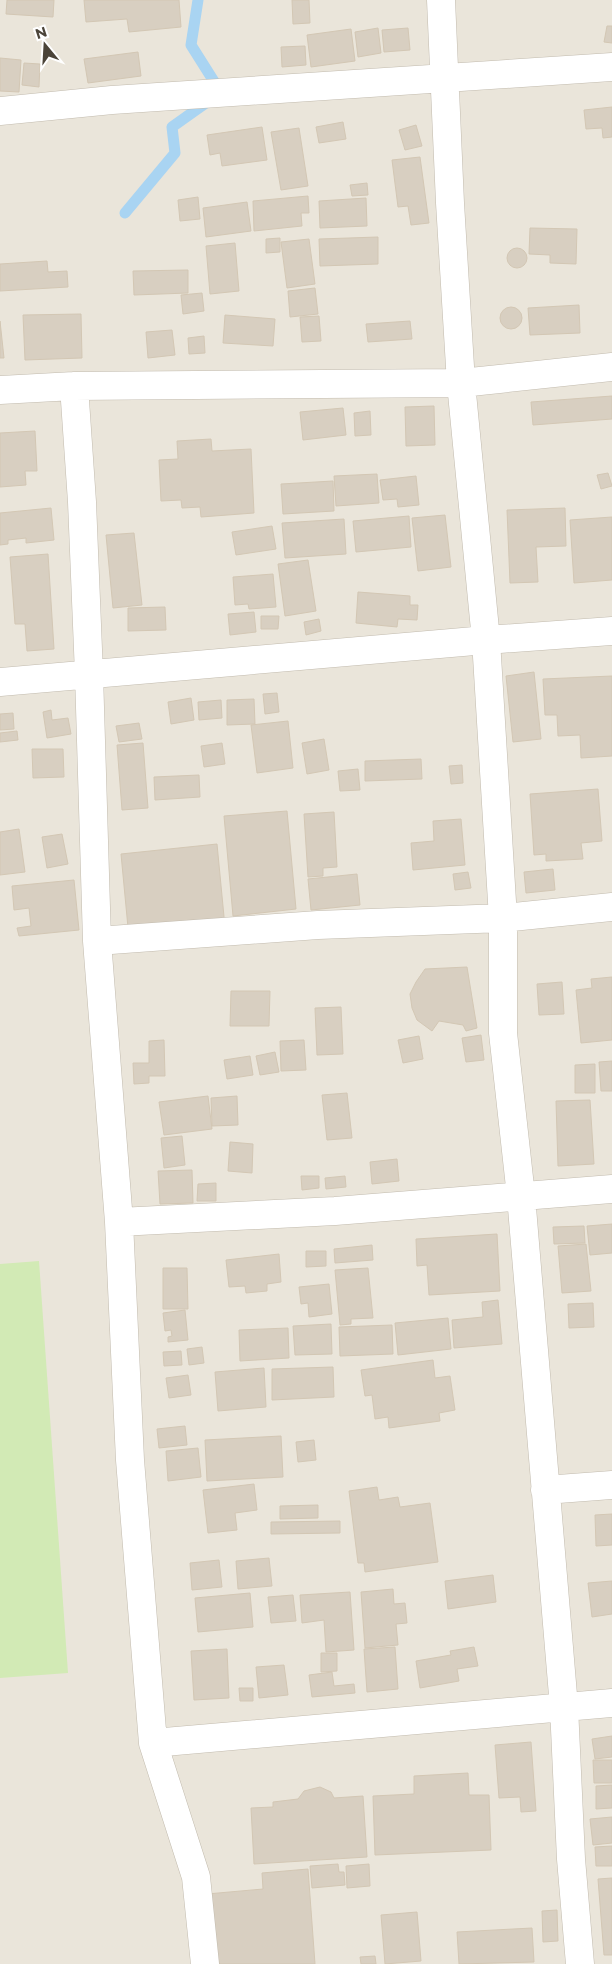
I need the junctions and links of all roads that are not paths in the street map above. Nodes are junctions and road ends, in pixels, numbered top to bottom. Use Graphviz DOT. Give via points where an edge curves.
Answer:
graph roads {
  1 [pos="440,0"];
  2 [pos="612,67"];
  3 [pos="445,78"];
  4 [pos="0,111"];
  5 [pos="612,367"];
  6 [pos="461,383"];
  7 [pos="74,386"];
  8 [pos="0,390"];
  9 [pos="612,631"];
  10 [pos="486,640"];
  11 [pos="89,674"];
  12 [pos="0,682"];
  13 [pos="612,907"];
  14 [pos="503,918"];
  15 [pos="97,941"];
  16 [pos="612,1189"];
  17 [pos="521,1196"];
  18 [pos="119,1222"];
  19 [pos="612,1485"];
  20 [pos="545,1490"];
  21 [pos="612,1703"];
  22 [pos="564,1706"];
  23 [pos="153,1743"];
  24 [pos="205,1964"];
  25 [pos="580,1964"];
  1 -- 3 [label="street"];
  2 -- 3 [label="street"];
  3 -- 4 [label="street" via="112,100"];
  3 -- 6 [label="street"];
  5 -- 6 [label="street"];
  6 -- 7 [label="street"];
  6 -- 10 [label="street"];
  7 -- 8 [label="street"];
  7 -- 11 [label="street"];
  9 -- 10 [label="street"];
  10 -- 11 [label="street"];
  10 -- 14 [label="street"];
  11 -- 12 [label="street"];
  11 -- 15 [label="street"];
  13 -- 14 [label="street"];
  14 -- 15 [label="street" via="318,925"];
  14 -- 17 [label="street" via="503,1033"];
  15 -- 18 [label="street"];
  16 -- 17 [label="street"];
  17 -- 18 [label="street"];
  17 -- 20 [label="street"];
  18 -- 23 [label="street" via="130,1460"];
  19 -- 20 [label="street"];
  20 -- 22 [label="street"];
  21 -- 22 [label="street"];
  22 -- 23 [label="street"];
  22 -- 25 [label="street"];
  23 -- 24 [label="street" via="196,1878"];
}
